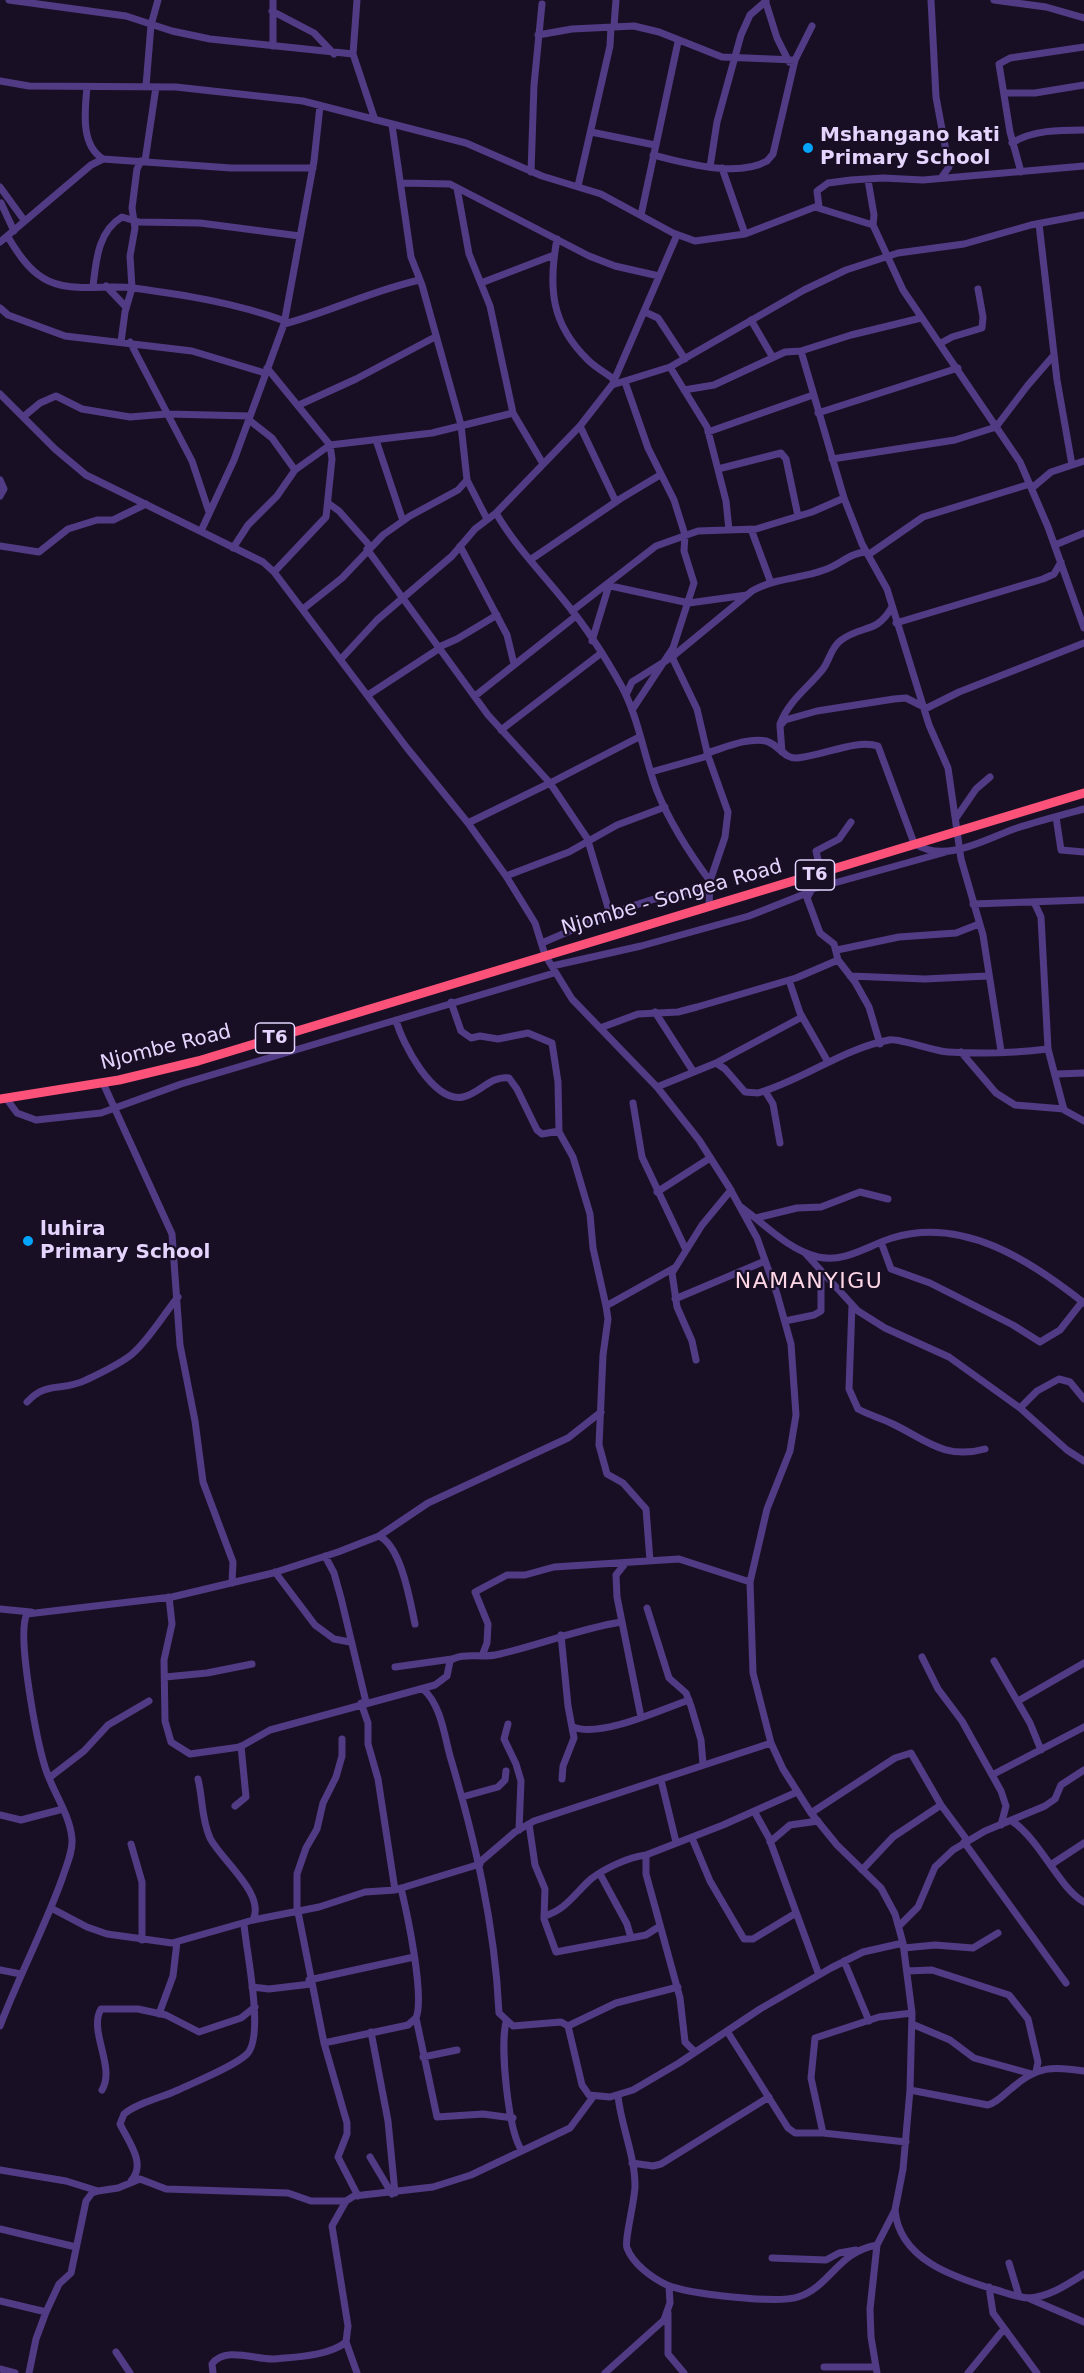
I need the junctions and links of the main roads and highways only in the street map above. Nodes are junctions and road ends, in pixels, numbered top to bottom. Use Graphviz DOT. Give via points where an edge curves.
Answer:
graph roads {
  1 [pos="1084,793"];
  2 [pos="545,955"];
  3 [pos="3,1099"];
  1 -- 2 [label="highway, Njombe - Songea Road / T6"];
  2 -- 3 [label="highway, Njombe Road / T6" via="198,1061 103,1083"];
}
